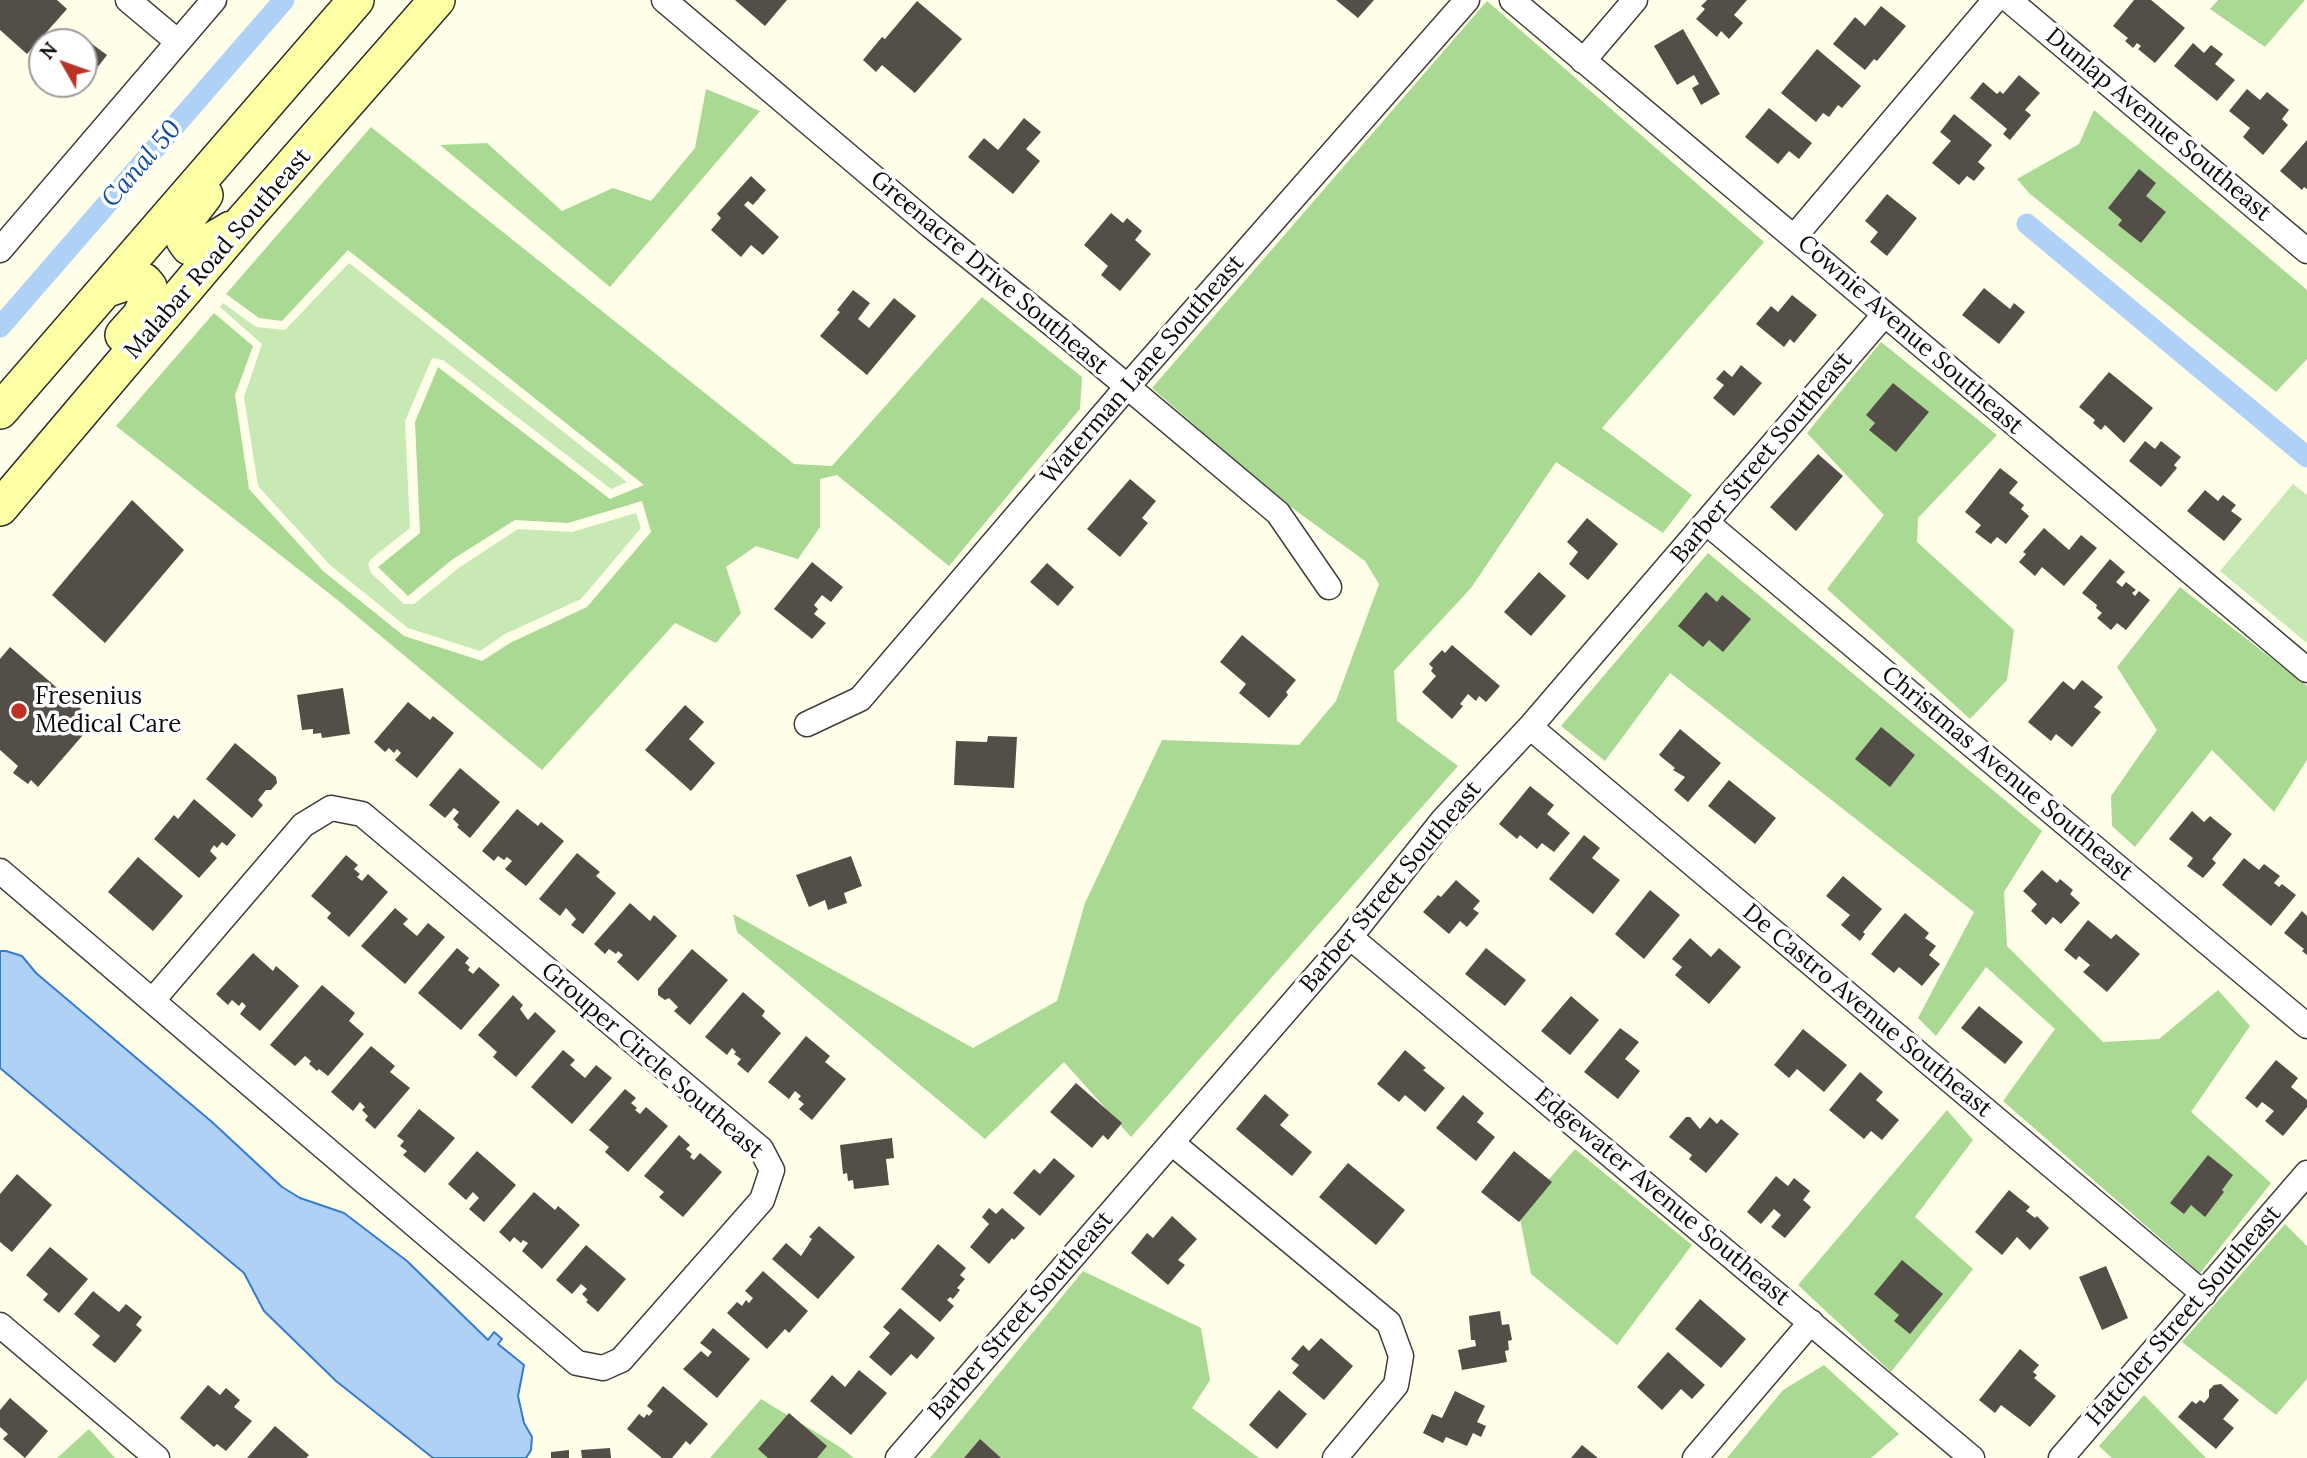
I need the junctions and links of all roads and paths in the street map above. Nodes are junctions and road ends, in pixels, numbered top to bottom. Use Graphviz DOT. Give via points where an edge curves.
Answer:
graph roads {
  1 [pos="128,0"];
  2 [pos="214,0"];
  3 [pos="356,0"];
  4 [pos="413,0"];
  5 [pos="436,0"];
  6 [pos="664,0"];
  7 [pos="1467,0"];
  8 [pos="1512,0"];
  9 [pos="1635,0"];
  10 [pos="1994,0"];
  11 [pos="2009,0"];
  12 [pos="178,43"];
  13 [pos="310,53"];
  14 [pos="1583,61"];
  15 [pos="356,95"];
  16 [pos="244,220"];
  17 [pos="1795,236"];
  18 [pos="0,250"];
  19 [pos="2307,251"];
  20 [pos="105,290"];
  21 [pos="1884,315"];
  22 [pos="1126,387"];
  23 [pos="0,411"];
  24 [pos="10,497"];
  25 [pos="1707,523"];
  26 [pos="1329,587"];
  27 [pos="2307,670"];
  28 [pos="807,724"];
  29 [pos="1530,727"];
  30 [pos="0,872"];
  31 [pos="1350,937"];
  32 [pos="153,1000"];
  33 [pos="2307,1026"];
  34 [pos="1172,1143"];
  35 [pos="2307,1173"];
  36 [pos="2204,1294"];
  37 [pos="1811,1322"];
  38 [pos="0,1325"];
  39 [pos="157,1458"];
  40 [pos="898,1458"];
  41 [pos="1335,1458"];
  42 [pos="1695,1458"];
  43 [pos="1972,1458"];
  44 [pos="2061,1458"];
  1 -- 12 [label="street"];
  2 -- 12 [label="street"];
  3 -- 13 [label="main road"];
  4 -- 15 [label="main road" via="371,52"];
  5 -- 15 [label="main road, Malabar Road Southeast"];
  6 -- 22 [label="street, Greenacre Drive Southeast"];
  7 -- 22 [label="street, Waterman Lane Southeast"];
  8 -- 14 [label="street, Cownie Avenue Southeast"];
  9 -- 14 [label="street"];
  10 -- 17 [label="street"];
  11 -- 19 [label="street, Dunlap Avenue Southeast"];
  12 -- 18 [label="street"];
  13 -- 16 [label="main road" via="292,96 202,200 184,228 184,240 197,249"];
  13 -- 20 [label="main road"];
  14 -- 17 [label="street, Cownie Avenue Southeast"];
  15 -- 16 [label="main road, Malabar Road Southeast"];
  16 -- 24 [label="main road, Malabar Road Southeast"];
  17 -- 21 [label="street, Cownie Avenue Southeast"];
  20 -- 23 [label="main road"];
  20 -- 24 [label="main road" via="137,279 149,287 149,297 139,316 33,442"];
  21 -- 25 [label="street, Barber Street Southeast"];
  21 -- 27 [label="street, Cownie Avenue Southeast"];
  22 -- 26 [label="street, Greenacre Drive Southeast" via="1278,513"];
  22 -- 28 [label="street, Waterman Lane Southeast" via="860,699"];
  25 -- 29 [label="street, Barber Street Southeast"];
  25 -- 33 [label="street, Christmas Avenue Southeast"];
  29 -- 31 [label="street, Barber Street Southeast" via="1443,820"];
  29 -- 36 [label="street, De Castro Avenue Southeast"];
  30 -- 32 [label="street, Grouper Circle Southeast"];
  31 -- 34 [label="street, Barber Street Southeast"];
  31 -- 37 [label="street, Edgewater Avenue Southeast"];
  32 -- 32 [label="street, Grouper Circle Southeast" via="577,1363 603,1368 621,1360 762,1200 772,1170 761,1149 362,814 331,808 303,825"];
  34 -- 40 [label="street, Barber Street Southeast"];
  34 -- 41 [label="street" via="1390,1323 1401,1356 1396,1385"];
  35 -- 36 [label="street, Hatcher Street Southeast"];
  36 -- 44 [label="street, Hatcher Street Southeast"];
  37 -- 42 [label="street"];
  37 -- 43 [label="street, Edgewater Avenue Southeast"];
  38 -- 39 [label="street"];
}
